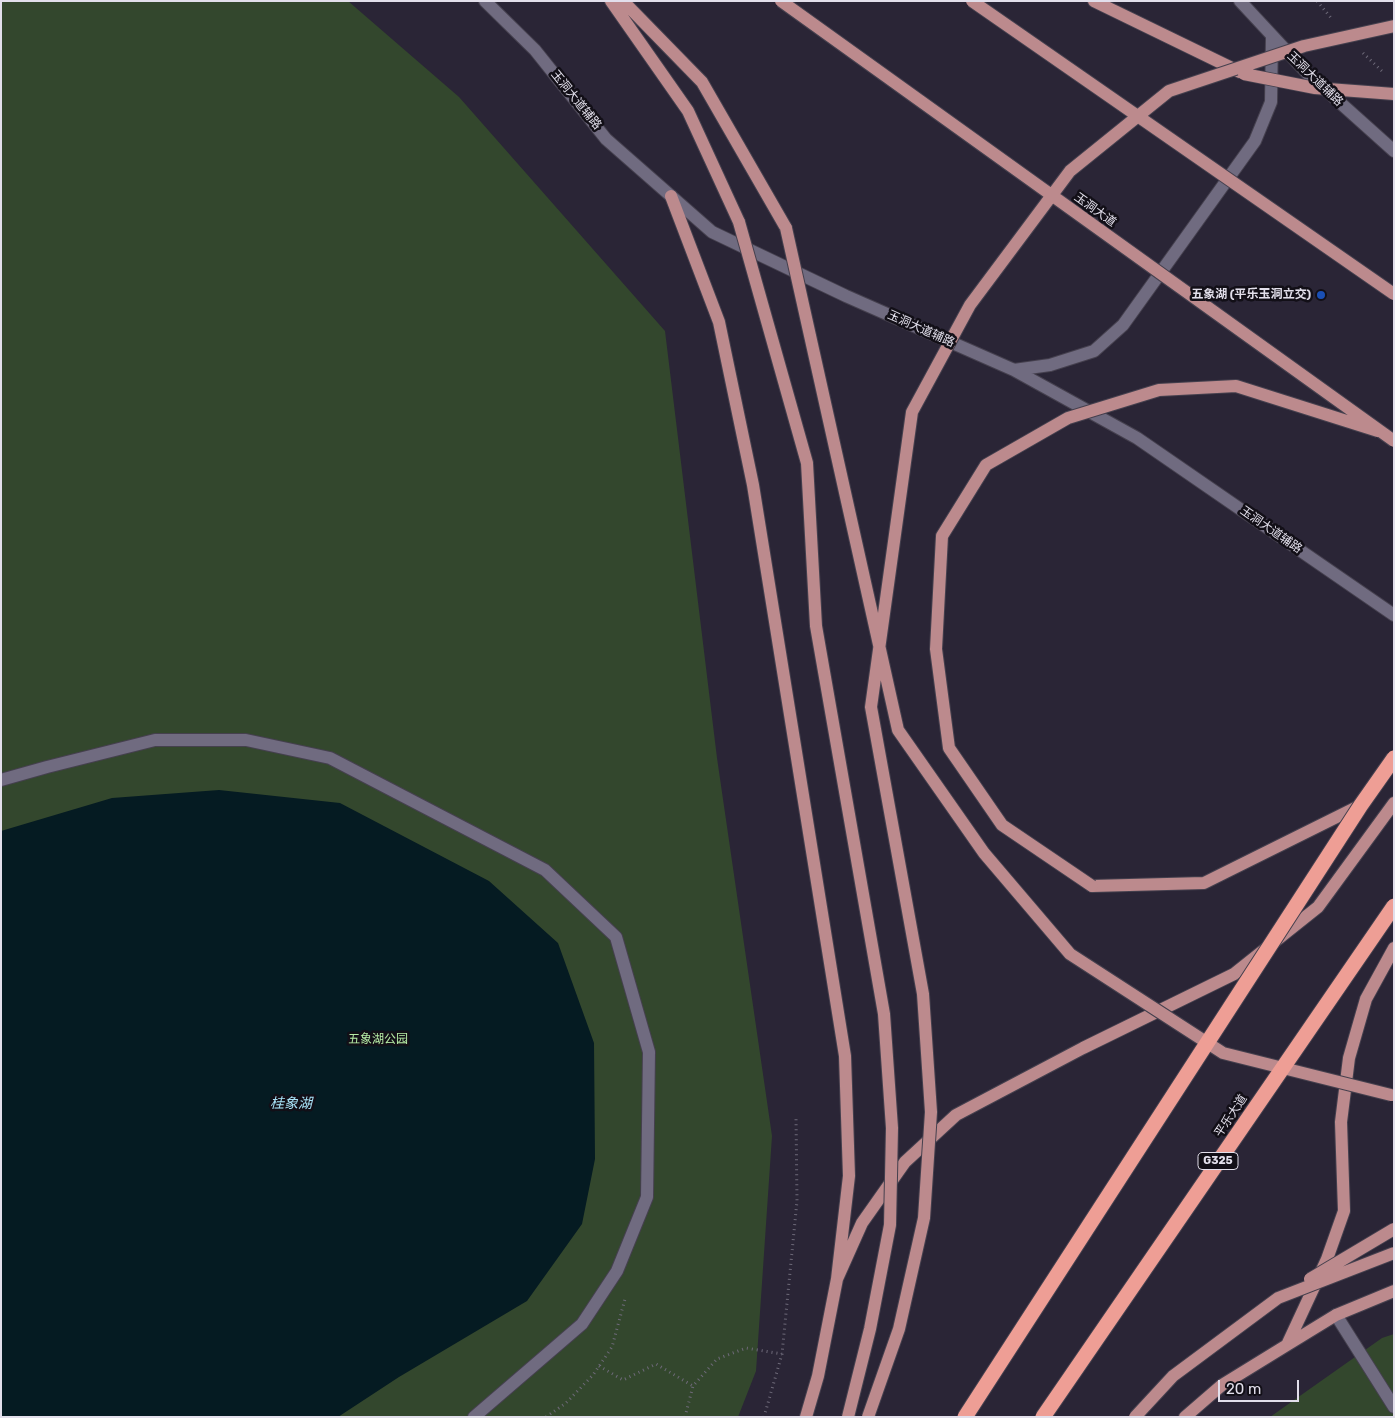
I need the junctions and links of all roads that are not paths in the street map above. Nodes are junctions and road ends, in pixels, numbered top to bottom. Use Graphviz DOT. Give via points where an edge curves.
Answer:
graph roads {
  1 [pos="485,1"];
  2 [pos="610,1"];
  3 [pos="623,1"];
  4 [pos="781,1"];
  5 [pos="972,1"];
  6 [pos="1094,1"];
  7 [pos="1240,1"];
  8 [pos="1394,26"];
  9 [pos="1272,36"];
  10 [pos="1394,94"];
  11 [pos="1394,151"];
  12 [pos="671,196"];
  13 [pos="1394,294"];
  14 [pos="1014,370"];
  15 [pos="1378,431"];
  16 [pos="1394,441"];
  17 [pos="1394,615"];
  18 [pos="1394,758"];
  19 [pos="1,780"];
  20 [pos="1394,803"];
  21 [pos="1361,805"];
  22 [pos="1394,906"];
  23 [pos="1394,948"];
  24 [pos="1394,1095"];
  25 [pos="1394,1229"];
  26 [pos="1394,1253"];
  27 [pos="837,1278"];
  28 [pos="1394,1291"];
  29 [pos="1278,1298"];
  30 [pos="1336,1315"];
  31 [pos="1287,1345"];
  32 [pos="1394,1407"];
  33 [pos="474,1417"];
  34 [pos="806,1417"];
  35 [pos="848,1417"];
  36 [pos="868,1417"];
  37 [pos="965,1417"];
  38 [pos="1043,1417"];
  39 [pos="1135,1417"];
  40 [pos="1185,1417"];
  1 -- 12 [label="street, 玉洞大道辅路" via="535,50 606,139"];
  2 -- 35 [label="main road, bridge" via="688,111 739,222 807,463 816,626 884,1014 892,1128 890,1225 870,1329"];
  3 -- 24 [label="main road, bridge" via="702,82 786,228 898,730 938,788 984,853 1070,954 1223,1052"];
  4 -- 15 [label="main road, 玉洞大道, bridge"];
  5 -- 13 [label="main road, bridge"];
  6 -- 10 [label="main road, bridge" via="1244,74 1315,88"];
  7 -- 9 [label="street, 玉洞大道辅路"];
  8 -- 36 [label="main road, bridge" via="1304,46 1169,91 1070,171 970,305 912,412 871,707 923,994 931,1112 924,1218 898,1329"];
  9 -- 11 [label="street, 玉洞大道辅路" via="1307,74"];
  9 -- 14 [label="street" via="1271,102 1254,141 1122,326 1094,351 1050,365"];
  12 -- 14 [label="street, 玉洞大道辅路" via="712,232 846,296"];
  12 -- 27 [label="main road" via="719,322 753,485 845,1056 849,1176"];
  14 -- 17 [label="street, 玉洞大道辅路" via="1138,438"];
  15 -- 16 [label="main road, 玉洞大道, bridge"];
  15 -- 21 [label="main road, bridge" via="1236,386 1159,390 1068,418 986,464 942,536 936,649 949,748 1002,825 1092,886 1204,883"];
  18 -- 21 [label="highway, bridge"];
  19 -- 33 [label="street" via="155,740 246,740 330,758 545,870 616,937 649,1052 647,1197 617,1271 582,1324"];
  20 -- 27 [label="main road" via="1318,907 1234,974 956,1115 906,1162 862,1223"];
  21 -- 37 [label="highway, bridge"];
  22 -- 38 [label="highway, 平乐大道 / G325, bridge"];
  23 -- 31 [label="main road" via="1366,999 1350,1058 1341,1122 1344,1211 1328,1259"];
  25 -- 29 [label="main road, bridge"];
  26 -- 29 [label="main road, bridge"];
  27 -- 34 [label="main road" via="818,1376"];
  28 -- 30 [label="main road"];
  29 -- 39 [label="main road, bridge" via="1173,1376"];
  30 -- 31 [label="main road"];
  30 -- 32 [label="street"];
  31 -- 40 [label="main road" via="1222,1385"];
}
